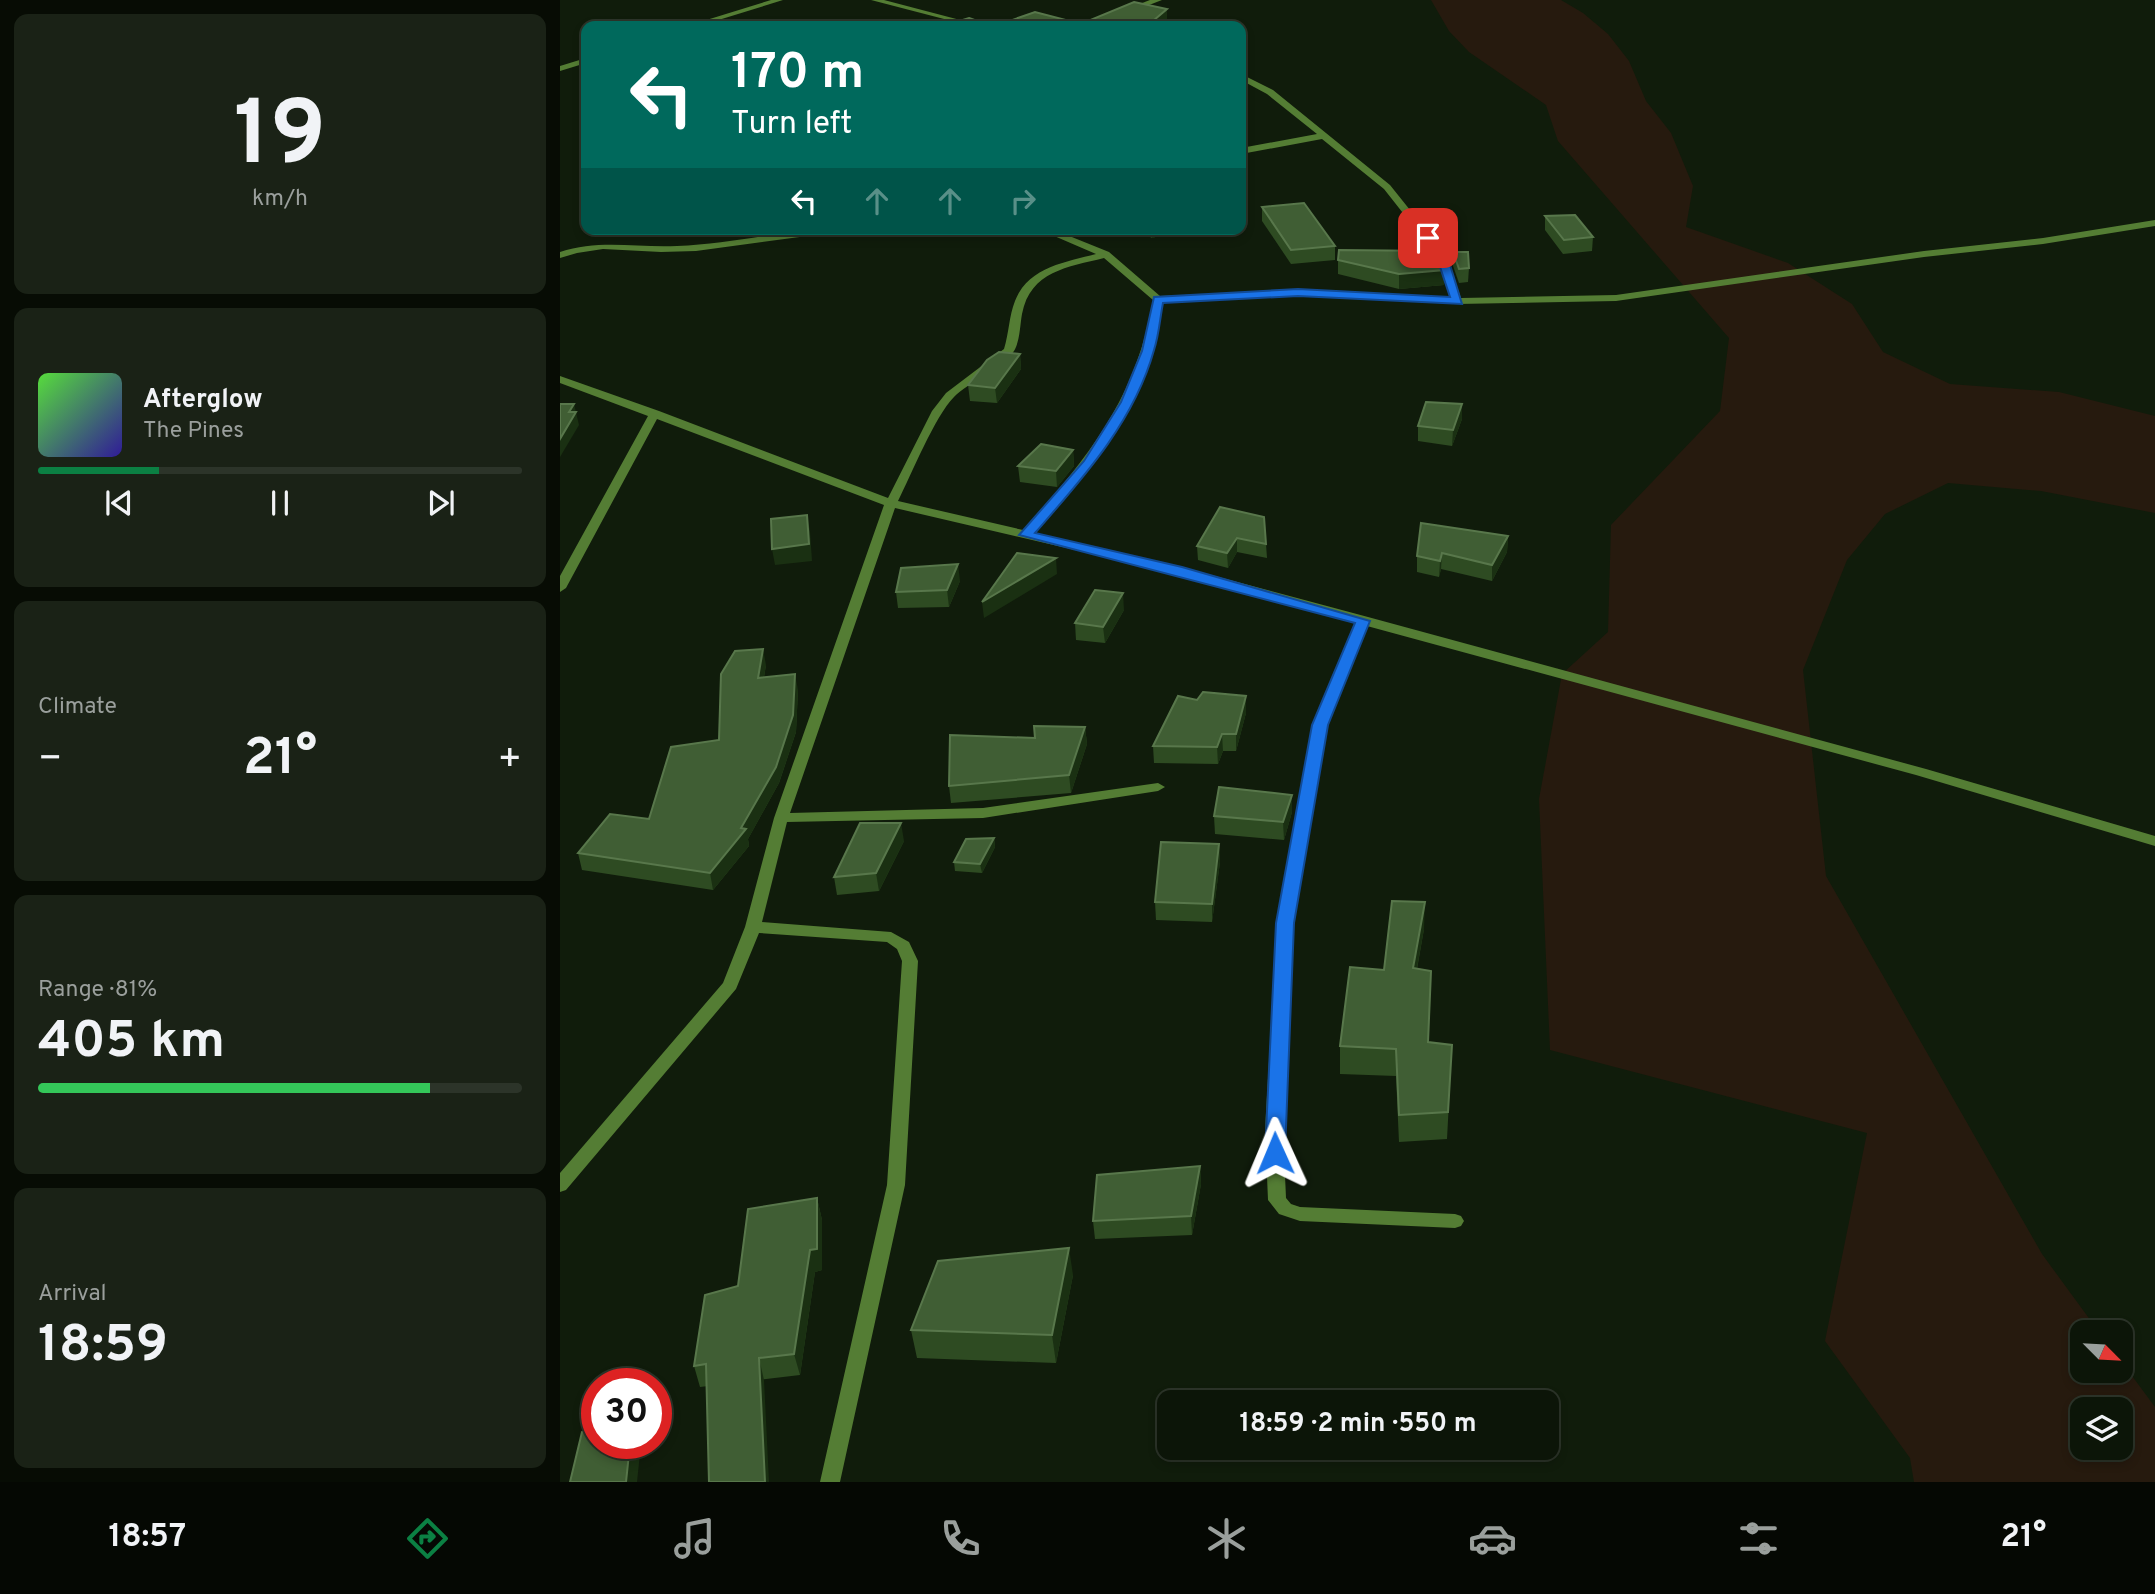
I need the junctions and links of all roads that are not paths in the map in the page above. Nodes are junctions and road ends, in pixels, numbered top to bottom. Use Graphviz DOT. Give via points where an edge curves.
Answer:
graph roads {
  1 [pos="779,0"];
  2 [pos="875,0"];
  3 [pos="1158,0"];
  4 [pos="1124,12"];
  5 [pos="708,21"];
  6 [pos="959,21"];
  7 [pos="581,62"];
  8 [pos="560,69"];
  9 [pos="1246,79"];
  10 [pos="1322,136"];
  11 [pos="1246,150"];
  12 [pos="2155,223"];
  13 [pos="791,235"];
  14 [pos="1060,235"];
  15 [pos="1107,254"];
  16 [pos="560,255"];
  17 [pos="1158,299"];
  18 [pos="1457,301"];
  19 [pos="560,379"];
  20 [pos="655,412"];
  21 [pos="891,503"];
  22 [pos="1026,535"];
  23 [pos="560,588"];
  24 [pos="1363,621"];
  25 [pos="1158,787"];
  26 [pos="782,818"];
  27 [pos="2155,841"];
  28 [pos="753,927"];
  29 [pos="560,1185"];
  30 [pos="1455,1221"];
  31 [pos="830,1482"];
  1 -- 5 [label="street"];
  2 -- 6 [label="street"];
  3 -- 4 [label="street"];
  7 -- 8 [label="street"];
  9 -- 10 [label="street" via="1270,92"];
  10 -- 11 [label="street"];
  10 -- 18 [label="street" via="1387,187 1441,255"];
  12 -- 18 [label="street" via="1616,298"];
  13 -- 16 [label="street" via="677,250 602,244"];
  14 -- 15 [label="street"];
  15 -- 17 [label="street"];
  15 -- 21 [label="street" via="1044,272 1025,288 1009,350 950,395"];
  17 -- 18 [label="street" via="1298,293"];
  17 -- 22 [label="street" via="1148,351 1127,402 1090,463"];
  19 -- 20 [label="street"];
  20 -- 21 [label="street"];
  20 -- 23 [label="street"];
  21 -- 22 [label="street"];
  21 -- 26 [label="street"];
  22 -- 24 [label="street"];
  24 -- 27 [label="street" via="1921,772"];
  24 -- 30 [label="street" via="1320,725 1285,923 1274,1130 1278,1200 1285,1209 1300,1214"];
  25 -- 26 [label="street" via="983,813"];
  26 -- 28 [label="street"];
  28 -- 29 [label="street" via="730,985"];
  28 -- 31 [label="street" via="891,937 903,946 910,961 897,1185"];
}
